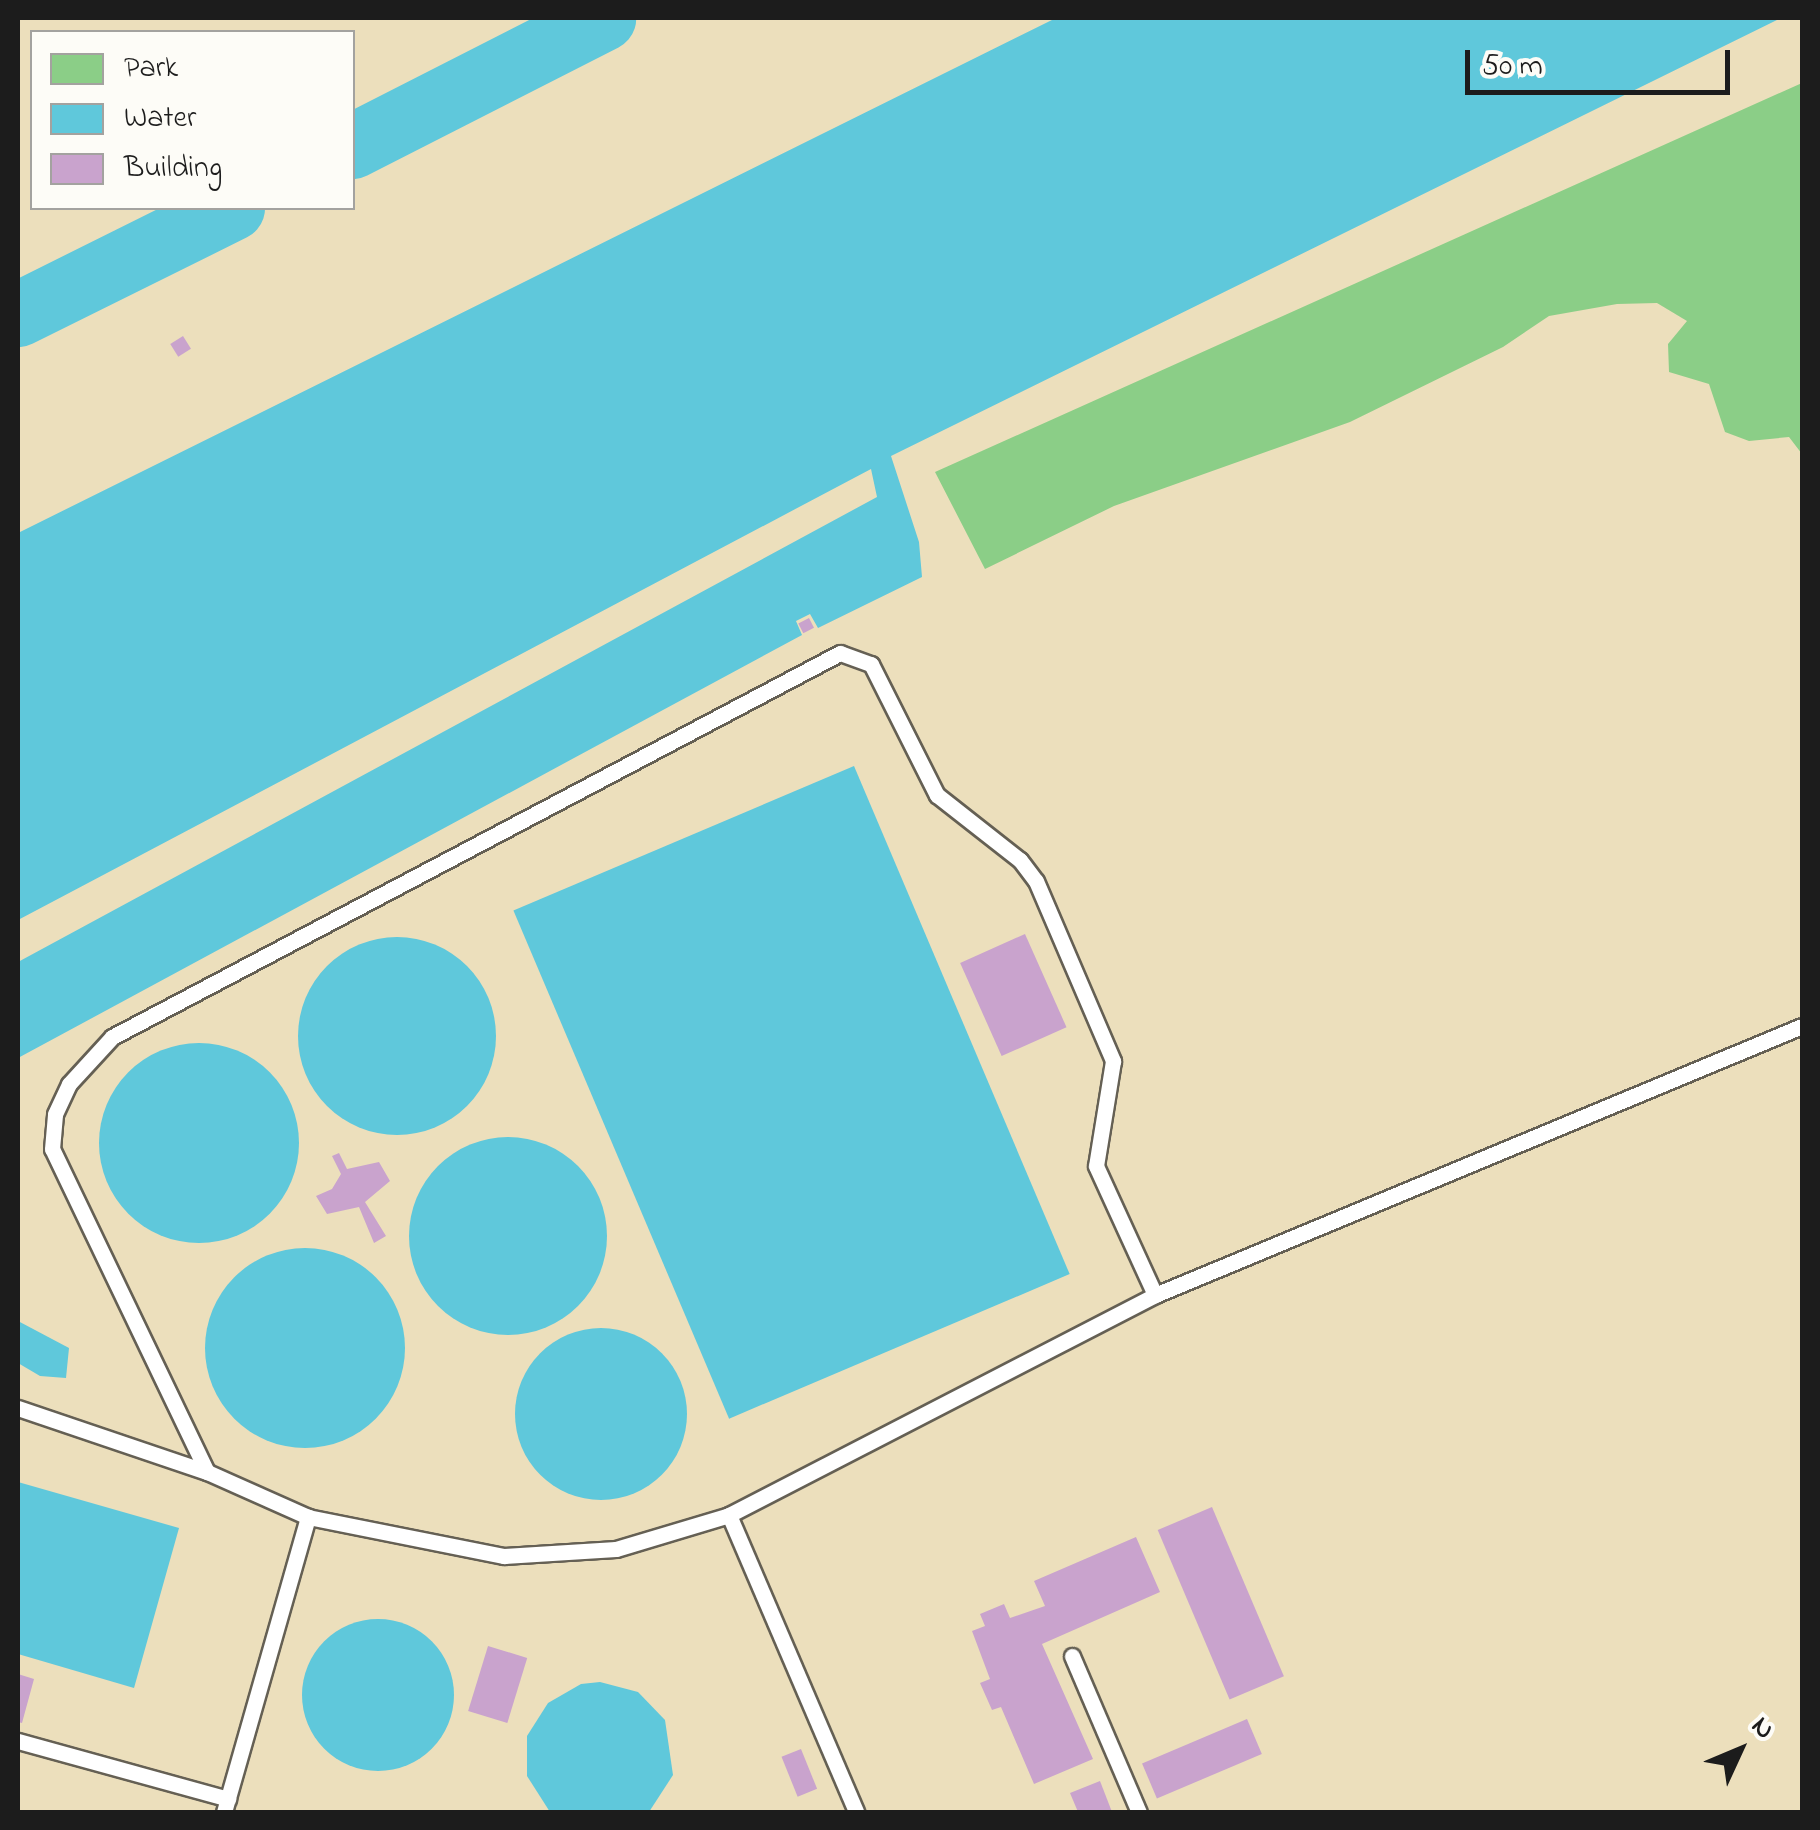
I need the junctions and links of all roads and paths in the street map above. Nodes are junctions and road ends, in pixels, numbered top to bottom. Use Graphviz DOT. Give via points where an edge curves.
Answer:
graph roads {
  1 [pos="1802,1026"];
  2 [pos="1155,1295"];
  3 [pos="18,1408"];
  4 [pos="207,1472"];
  5 [pos="729,1515"];
  6 [pos="308,1517"];
  7 [pos="1072,1656"];
  8 [pos="18,1741"];
  9 [pos="226,1806"];
  10 [pos="856,1812"];
  11 [pos="1139,1812"];
  1 -- 2 [label="lane"];
  2 -- 4 [label="lane" via="1096,1166 1113,1061 1036,881 1020,860 937,795 871,664 840,652 112,1037 69,1084 55,1114 52,1149"];
  2 -- 5 [label="lane"];
  3 -- 4 [label="lane"];
  4 -- 6 [label="lane"];
  5 -- 6 [label="lane" via="616,1549 556,1557 504,1556"];
  5 -- 10 [label="lane"];
  6 -- 9 [label="lane"];
  7 -- 11 [label="lane"];
  8 -- 9 [label="lane"];
}
